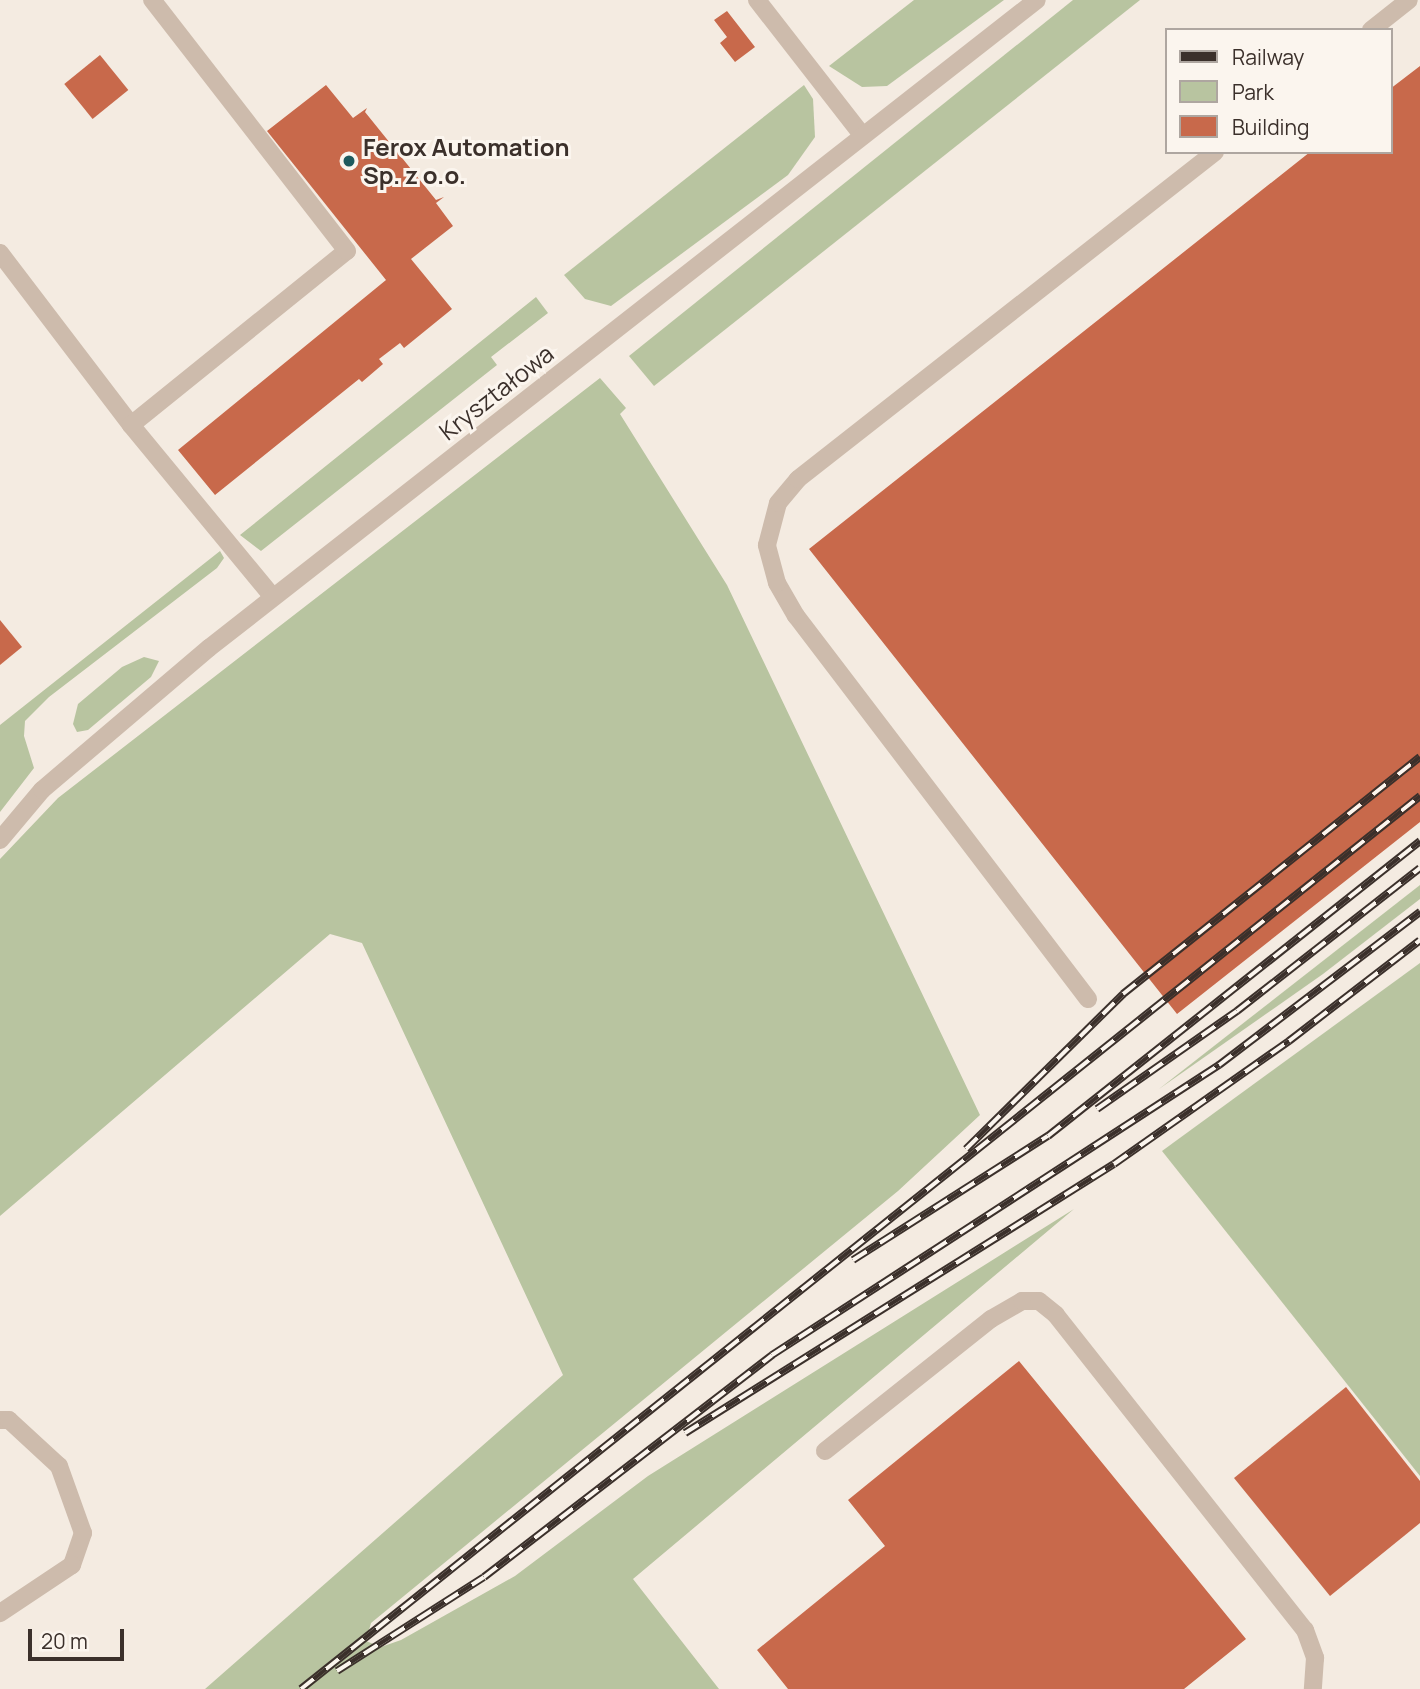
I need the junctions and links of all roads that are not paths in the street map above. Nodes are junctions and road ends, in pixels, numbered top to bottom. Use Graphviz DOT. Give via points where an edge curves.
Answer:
graph roads {
  1 [pos="152,0"];
  2 [pos="757,0"];
  3 [pos="1037,0"];
  4 [pos="1409,0"];
  5 [pos="1374,28"];
  6 [pos="863,136"];
  7 [pos="1212,154"];
  8 [pos="0,253"];
  9 [pos="131,425"];
  10 [pos="273,597"];
  11 [pos="0,840"];
  12 [pos="1088,999"];
  13 [pos="0,1420"];
  14 [pos="825,1451"];
  15 [pos="0,1614"];
  16 [pos="1313,1689"];
  1 -- 9 [label="lane" via="347,251"];
  2 -- 6 [label="lane"];
  3 -- 6 [label="lane, Kryształowa"];
  4 -- 5 [label="lane"];
  6 -- 10 [label="lane, Kryształowa"];
  7 -- 12 [label="lane" via="798,479 778,503 768,545 777,583 796,616"];
  8 -- 9 [label="lane"];
  9 -- 10 [label="lane"];
  10 -- 11 [label="lane, Kryształowa" via="42,790"];
  13 -- 15 [label="lane" via="9,1420 59,1466 83,1533 72,1565"];
  14 -- 16 [label="lane" via="991,1319 1022,1301 1039,1301 1056,1315 1305,1630 1315,1658"];
}
